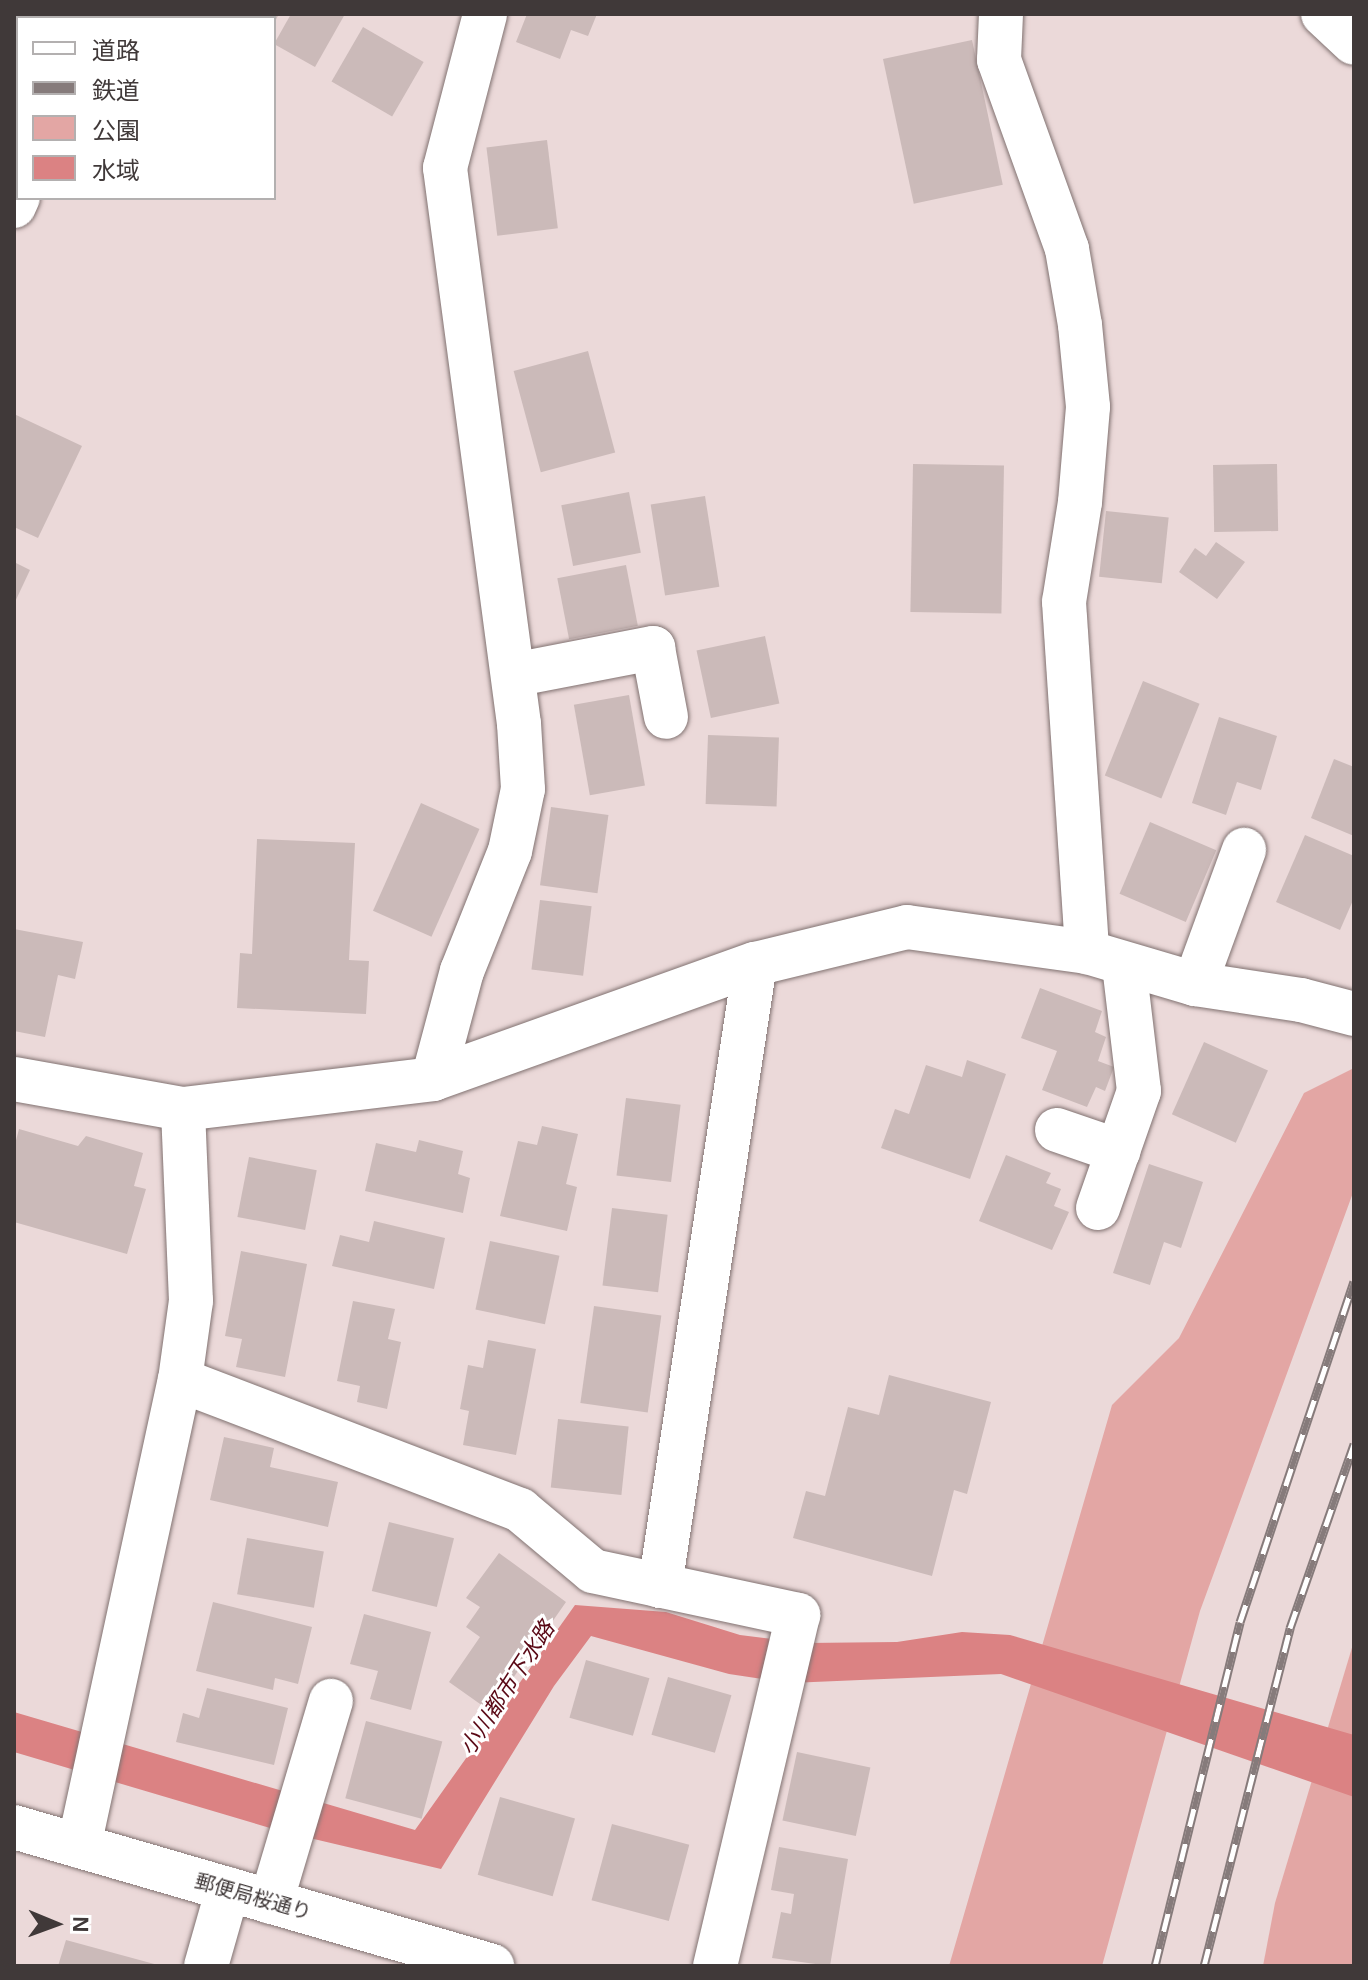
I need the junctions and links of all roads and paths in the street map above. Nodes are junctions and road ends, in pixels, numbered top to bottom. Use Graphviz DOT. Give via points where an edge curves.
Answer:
graph roads {
  1 [pos="485,14"];
  2 [pos="1001,14"];
  3 [pos="1323,14"];
  4 [pos="1354,43"];
  5 [pos="513,675"];
  6 [pos="666,717"];
  7 [pos="1244,850"];
  8 [pos="1105,958"];
  9 [pos="755,964"];
  10 [pos="1195,984"];
  11 [pos="1354,1014"];
  12 [pos="14,1079"];
  13 [pos="433,1079"];
  14 [pos="183,1109"];
  15 [pos="1057,1130"];
  16 [pos="1118,1151"];
  17 [pos="1098,1208"];
  18 [pos="180,1380"];
  19 [pos="660,1586"];
  20 [pos="331,1701"];
  21 [pos="14,1827"];
  22 [pos="79,1846"];
  23 [pos="228,1889"];
  24 [pos="271,1902"];
  25 [pos="206,1966"];
  26 [pos="492,1966"];
  27 [pos="715,1966"];
  1 -- 5 [label="street" via="445,168"];
  2 -- 8 [label="street" via="999,60 1067,249 1083,353 1088,407 1064,602"];
  3 -- 4 [label="street"];
  5 -- 6 [label="street" via="653,648"];
  5 -- 13 [label="street" via="523,789 510,851 462,971"];
  7 -- 10 [label="street"];
  8 -- 9 [label="street" via="907,927"];
  8 -- 10 [label="street"];
  8 -- 16 [label="street" via="1139,1091"];
  9 -- 13 [label="street"];
  9 -- 19 [label="street"];
  10 -- 11 [label="street"];
  12 -- 14 [label="street"];
  13 -- 14 [label="street"];
  14 -- 18 [label="street" via="191,1301"];
  15 -- 16 [label="street"];
  16 -- 17 [label="street"];
  18 -- 19 [label="street" via="520,1510 593,1571"];
  18 -- 22 [label="street"];
  19 -- 27 [label="street" via="798,1615"];
  20 -- 24 [label="street"];
  21 -- 22 [label="street, 郵便局桜通り"];
  22 -- 23 [label="street, 郵便局桜通り"];
  23 -- 24 [label="street, 郵便局桜通り"];
  23 -- 25 [label="street"];
  24 -- 26 [label="street, 郵便局桜通り"];
}
